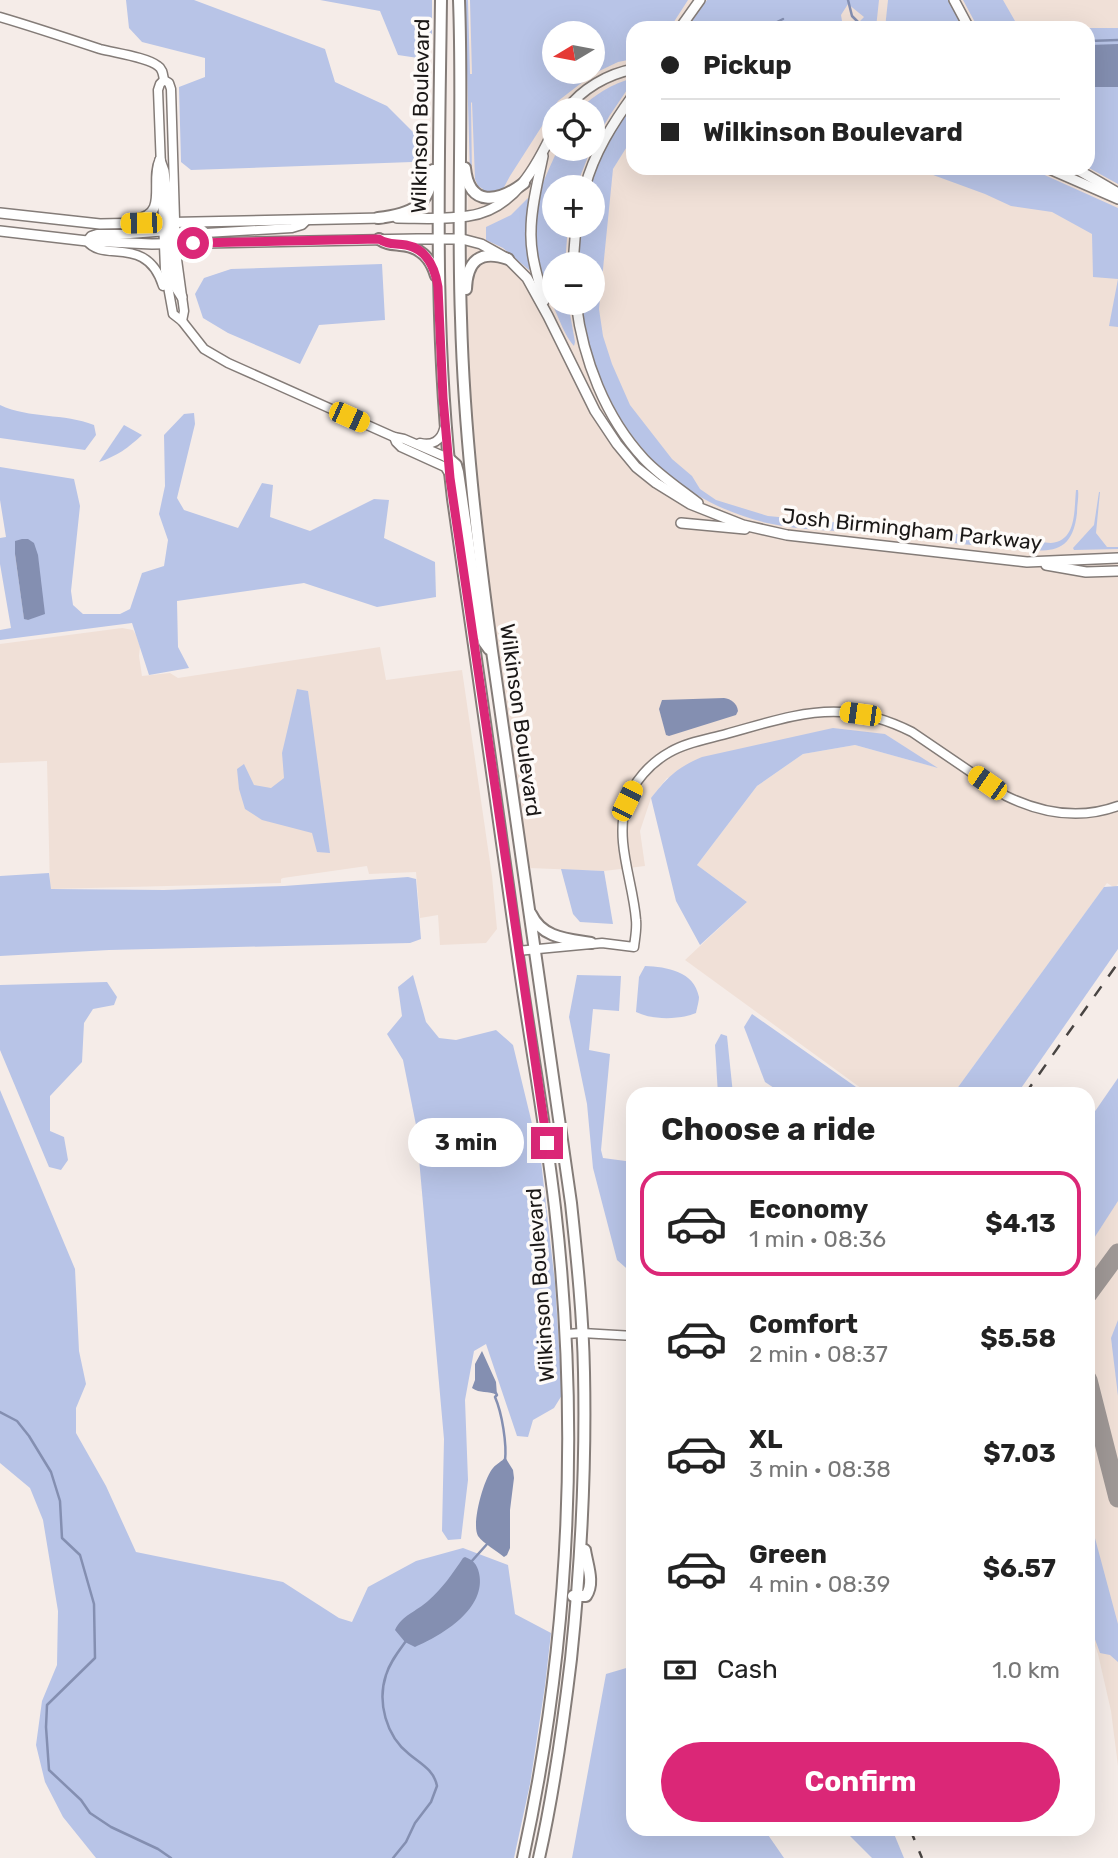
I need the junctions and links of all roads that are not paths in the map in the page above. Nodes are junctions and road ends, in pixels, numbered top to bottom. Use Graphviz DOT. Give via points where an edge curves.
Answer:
graph roads {
  1 [pos="441,0"];
  2 [pos="459,0"];
  3 [pos="699,0"];
  4 [pos="954,0"];
  5 [pos="0,17"];
  6 [pos="685,21"];
  7 [pos="965,21"];
  8 [pos="626,72"];
  9 [pos="164,80"];
  10 [pos="578,98"];
  11 [pos="626,106"];
  12 [pos="460,140"];
  13 [pos="439,141"];
  14 [pos="542,154"];
  15 [pos="160,160"];
  16 [pos="542,161"];
  17 [pos="590,175"];
  18 [pos="1063,175"];
  19 [pos="1087,175"];
  20 [pos="523,183"];
  21 [pos="1118,193"];
  22 [pos="1118,199"];
  23 [pos="0,213"];
  24 [pos="438,217"];
  25 [pos="459,217"];
  26 [pos="378,218"];
  27 [pos="125,224"];
  28 [pos="0,231"];
  29 [pos="170,233"];
  30 [pos="379,239"];
  31 [pos="438,239"];
  32 [pos="459,239"];
  33 [pos="87,240"];
  34 [pos="508,258"];
  35 [pos="438,287"];
  36 [pos="181,297"];
  37 [pos="171,304"];
  38 [pos="578,315"];
  39 [pos="548,316"];
  40 [pos="461,319"];
  41 [pos="182,321"];
  42 [pos="445,422"];
  43 [pos="394,437"];
  44 [pos="404,440"];
  45 [pos="448,458"];
  46 [pos="450,478"];
  47 [pos="707,510"];
  48 [pos="681,523"];
  49 [pos="758,529"];
  50 [pos="1118,558"];
  51 [pos="1027,562"];
  52 [pos="1118,571"];
  53 [pos="492,651"];
  54 [pos="1118,806"];
  55 [pos="528,907"];
  56 [pos="591,943"];
  57 [pos="534,949"];
  58 [pos="517,951"];
  59 [pos="582,1333"];
  60 [pos="566,1334"];
  61 [pos="626,1336"];
  62 [pos="563,1596"];
  63 [pos="578,1597"];
  64 [pos="523,1858"];
  65 [pos="539,1858"];
  1 -- 13 [label="main road, Wilkinson Boulevard"];
  2 -- 12 [label="main road, Wilkinson Boulevard"];
  3 -- 6 [label="main road"];
  4 -- 7 [label="main road"];
  5 -- 9 [label="street" via="153,63 162,69"];
  8 -- 10 [label="main road" via="606,78"];
  9 -- 15 [label="street" via="159,90"];
  9 -- 29 [label="street" via="171,89"];
  11 -- 17 [label="main road"];
  12 -- 20 [label="main road" via="468,184 478,195 495,197"];
  12 -- 25 [label="main road, Wilkinson Boulevard"];
  13 -- 24 [label="main road, Wilkinson Boulevard"];
  13 -- 26 [label="main road" via="424,200 407,212"];
  14 -- 20 [label="main road"];
  15 -- 27 [label="main road" via="154,209 145,218"];
  15 -- 29 [label="main road"];
  16 -- 39 [label="main road" via="530,233"];
  18 -- 22 [label="main road"];
  19 -- 21 [label="main road"];
  20 -- 25 [label="main road" via="493,208"];
  23 -- 27 [label="main road"];
  24 -- 25 [label="main road"];
  24 -- 26 [label="main road"];
  24 -- 31 [label="main road, Wilkinson Boulevard"];
  25 -- 32 [label="main road, Wilkinson Boulevard"];
  26 -- 29 [label="main road" via="307,219"];
  27 -- 29 [label="main road"];
  28 -- 33 [label="main road"];
  29 -- 30 [label="main road"];
  29 -- 33 [label="main road"];
  29 -- 36 [label="main road" via="175,286"];
  29 -- 37 [label="street" via="166,283"];
  30 -- 31 [label="main road"];
  30 -- 35 [label="main road" via="421,252 432,265"];
  31 -- 32 [label="main road"];
  31 -- 35 [label="main road, Wilkinson Boulevard"];
  32 -- 34 [label="main road"];
  32 -- 40 [label="main road, Wilkinson Boulevard"];
  33 -- 37 [label="street" via="97,248 145,259 159,276"];
  34 -- 39 [label="main road" via="527,278"];
  34 -- 40 [label="main road" via="486,256 472,264"];
  35 -- 42 [label="main road, Wilkinson Boulevard"];
  36 -- 41 [label="street"];
  37 -- 41 [label="street" via="173,314"];
  38 -- 47 [label="main road, Josh Birmingham Parkway" via="591,368 612,416 644,459"];
  39 -- 47 [label="main road, Josh Birmingham Parkway" via="595,411 617,444 656,483"];
  40 -- 53 [label="main road, Wilkinson Boulevard" via="470,469"];
  41 -- 43 [label="street" via="217,358"];
  42 -- 44 [label="street" via="443,433 433,443"];
  42 -- 45 [label="main road, Wilkinson Boulevard"];
  43 -- 44 [label="street"];
  43 -- 46 [label="street" via="401,447 444,467"];
  44 -- 45 [label="street"];
  45 -- 46 [label="main road, Wilkinson Boulevard"];
  45 -- 53 [label="main road" via="458,472 482,635"];
  46 -- 58 [label="main road, Wilkinson Boulevard"];
  47 -- 49 [label="main road, Josh Birmingham Parkway"];
  48 -- 49 [label="main road"];
  49 -- 51 [label="main road, Josh Birmingham Parkway"];
  50 -- 51 [label="main road, Josh Birmingham Parkway"];
  51 -- 52 [label="main road" via="1086,572"];
  53 -- 55 [label="main road, Wilkinson Boulevard"];
  54 -- 56 [label="street" via="1064,813 1022,804 912,732 852,713 812,713 694,743 671,751 652,765 627,801 623,837 636,922 634,947"];
  55 -- 56 [label="main road" via="549,934"];
  55 -- 57 [label="main road, Wilkinson Boulevard"];
  56 -- 57 [label="street"];
  57 -- 58 [label="street"];
  57 -- 59 [label="main road, Wilkinson Boulevard" via="571,1203"];
  58 -- 60 [label="main road, Wilkinson Boulevard" via="555,1209"];
  59 -- 60 [label="street"];
  59 -- 61 [label="street"];
  59 -- 63 [label="main road, Wilkinson Boulevard" via="582,1534 590,1589"];
  60 -- 62 [label="main road, Wilkinson Boulevard" via="569,1436"];
  62 -- 63 [label="main road"];
  62 -- 64 [label="main road, Wilkinson Boulevard" via="553,1695"];
  63 -- 65 [label="main road" via="563,1730"];
}
